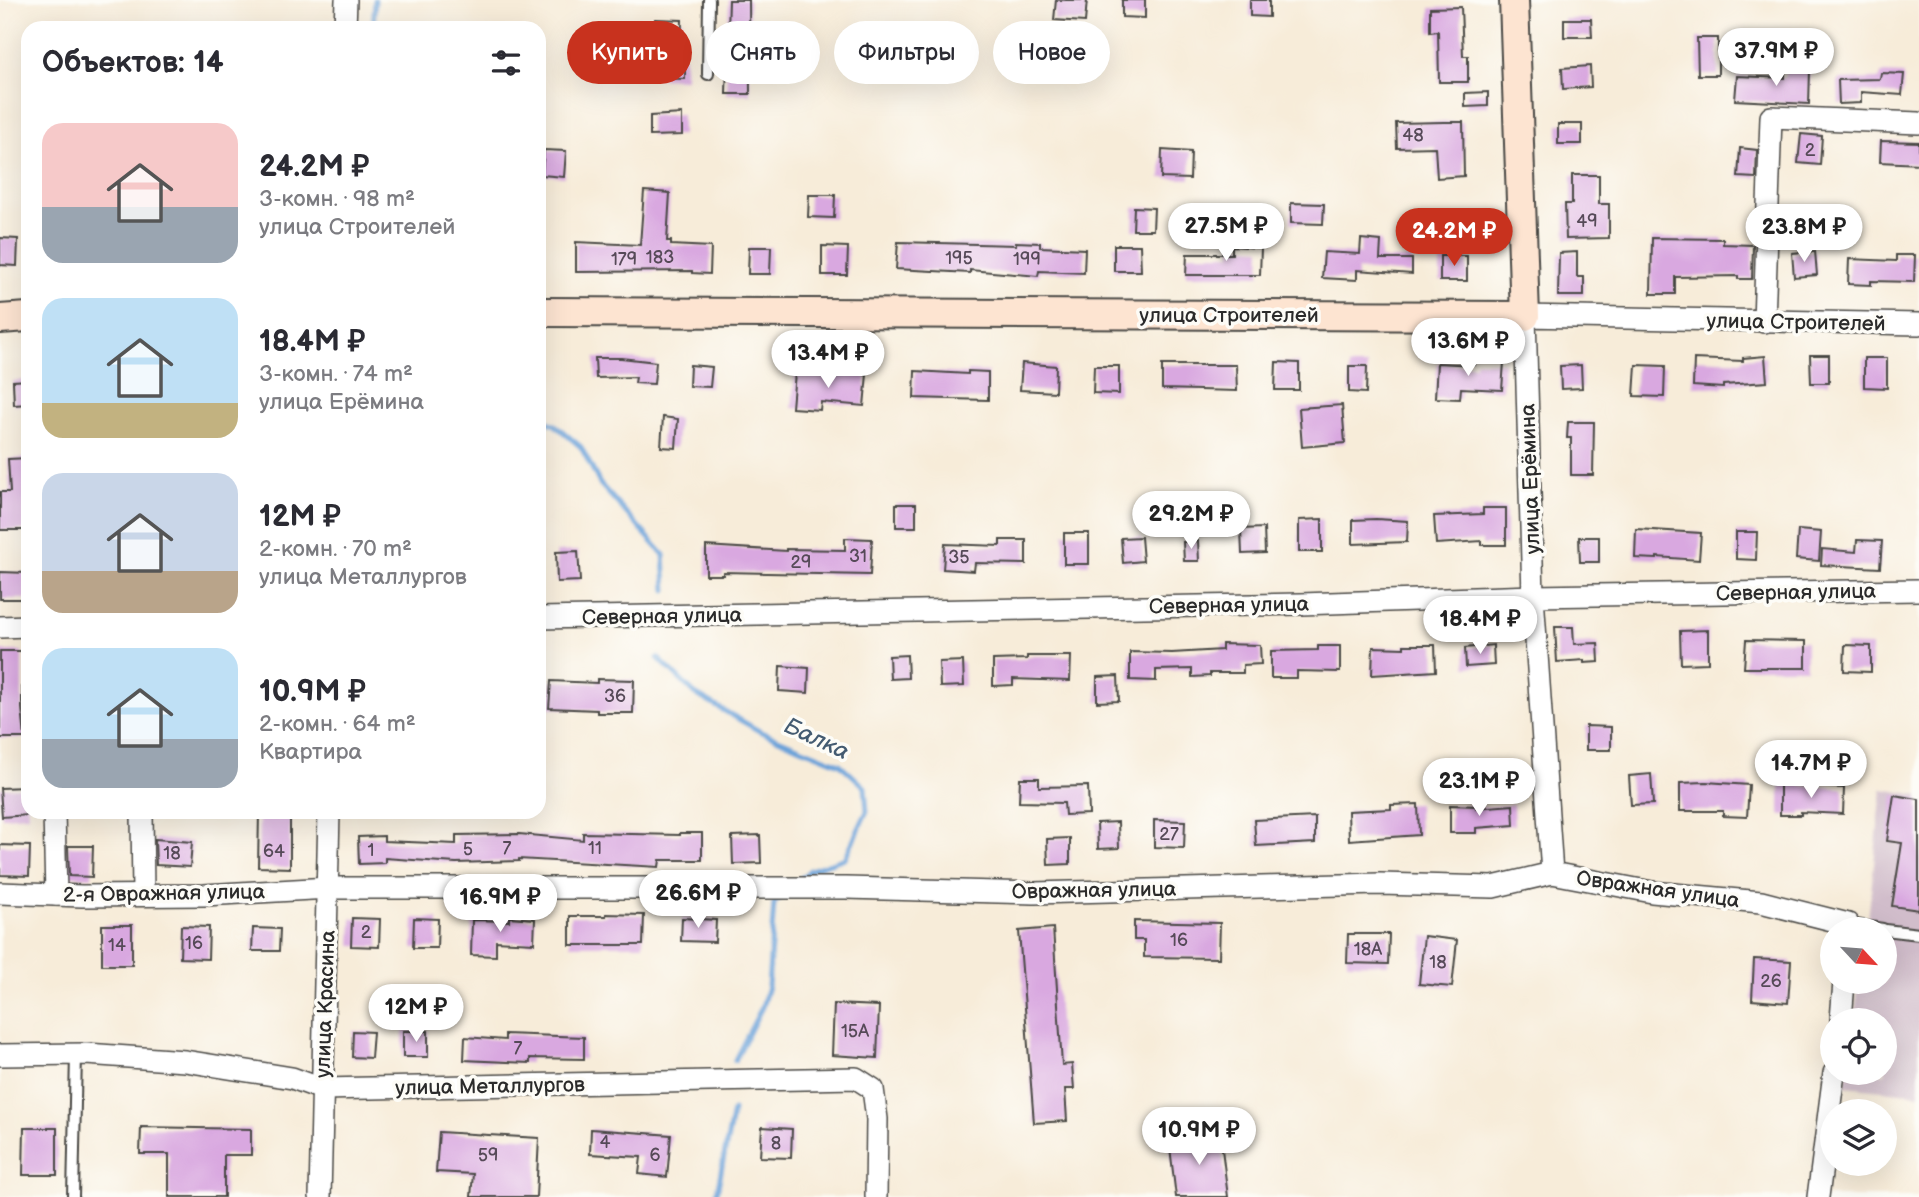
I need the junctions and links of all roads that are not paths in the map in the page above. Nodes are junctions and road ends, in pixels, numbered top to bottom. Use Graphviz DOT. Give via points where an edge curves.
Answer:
graph roads {
  1 [pos="346,0"];
  2 [pos="709,0"];
  3 [pos="1514,0"];
  4 [pos="345,21"];
  5 [pos="709,21"];
  6 [pos="1919,123"];
  7 [pos="546,312"];
  8 [pos="1525,316"];
  9 [pos="21,318"];
  10 [pos="0,319"];
  11 [pos="1764,322"];
  12 [pos="1919,324"];
  13 [pos="1919,590"];
  14 [pos="1533,596"];
  15 [pos="546,618"];
  16 [pos="21,626"];
  17 [pos="0,627"];
  18 [pos="54,819"];
  19 [pos="142,819"];
  20 [pos="329,819"];
  21 [pos="1552,873"];
  22 [pos="329,888"];
  23 [pos="0,893"];
  24 [pos="57,895"];
  25 [pos="143,895"];
  26 [pos="1820,919"];
  27 [pos="1897,931"];
  28 [pos="1919,934"];
  29 [pos="76,1054"];
  30 [pos="0,1055"];
  31 [pos="1832,1085"];
  32 [pos="322,1089"];
  33 [pos="72,1197"];
  34 [pos="320,1197"];
  35 [pos="876,1197"];
  36 [pos="1818,1197"];
  1 -- 4 [label="street"];
  2 -- 5 [label="lane"];
  3 -- 8 [label="street, улица Ерёмина"];
  6 -- 11 [label="street" via="1771,117"];
  7 -- 8 [label="street, улица Строителей"];
  8 -- 11 [label="street, улица Строителей"];
  8 -- 14 [label="street, улица Ерёмина"];
  9 -- 10 [label="street"];
  11 -- 12 [label="street, улица Строителей"];
  13 -- 14 [label="street, Северная улица"];
  14 -- 15 [label="street, Северная улица" via="1287,605"];
  14 -- 21 [label="street, улица Ерёмина"];
  16 -- 17 [label="street"];
  18 -- 24 [label="street"];
  19 -- 25 [label="street"];
  20 -- 22 [label="street, улица Красина"];
  21 -- 22 [label="street, Овражная улица" via="1493,887 1380,884 1034,893 846,888"];
  21 -- 26 [label="street, Овражная улица" via="1652,892 1761,902"];
  22 -- 25 [label="street, 2-я Овражная улица"];
  22 -- 32 [label="street, улица Красина"];
  23 -- 24 [label="street, 2-я Овражная улица"];
  24 -- 25 [label="street, 2-я Овражная улица"];
  27 -- 28 [label="lane"];
  29 -- 30 [label="street, улица Металлургов"];
  29 -- 32 [label="street, улица Металлургов" via="185,1061 292,1078"];
  29 -- 33 [label="lane"];
  31 -- 36 [label="street"];
  32 -- 34 [label="street, улица Красина"];
  32 -- 35 [label="street, улица Металлургов" via="856,1078 873,1089"];
}
